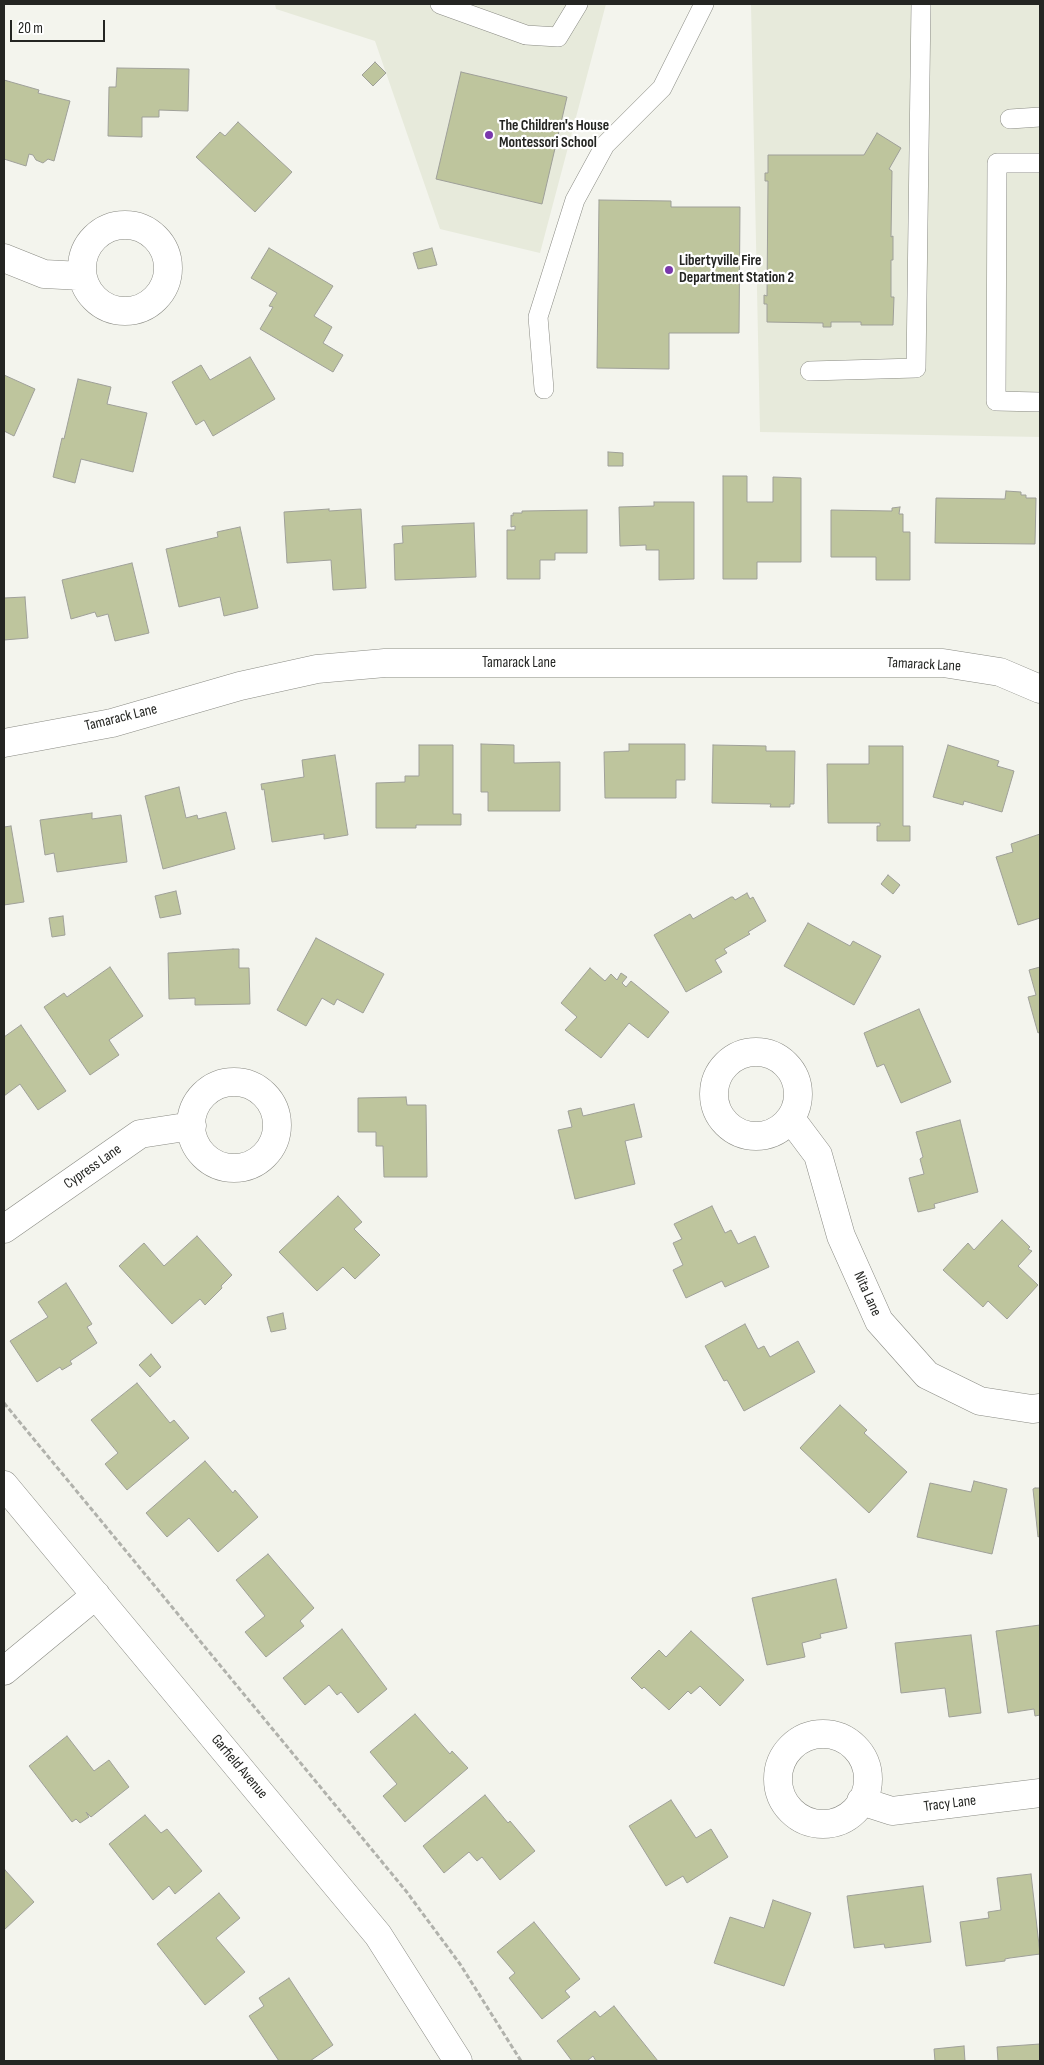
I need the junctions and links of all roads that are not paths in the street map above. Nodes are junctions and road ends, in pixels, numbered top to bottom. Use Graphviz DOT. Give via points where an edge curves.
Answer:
graph roads {
  1 [pos="440,4"];
  2 [pos="578,4"];
  3 [pos="704,4"];
  4 [pos="921,4"];
  5 [pos="1040,116"];
  6 [pos="1010,119"];
  7 [pos="1040,163"];
  8 [pos="4,258"];
  9 [pos="82,276"];
  10 [pos="810,371"];
  11 [pos="544,389"];
  12 [pos="1040,402"];
  13 [pos="1040,689"];
  14 [pos="4,743"];
  15 [pos="791,1119"];
  16 [pos="192,1126"];
  17 [pos="4,1229"];
  18 [pos="1040,1408"];
  19 [pos="4,1485"];
  20 [pos="96,1595"];
  21 [pos="4,1671"];
  22 [pos="1040,1792"];
  23 [pos="861,1801"];
  24 [pos="458,2061"];
  1 -- 2 [label="lane" via="526,35 558,37"];
  3 -- 11 [label="lane" via="662,88 605,145 575,200 538,317"];
  4 -- 10 [label="lane" via="916,368"];
  5 -- 6 [label="lane"];
  7 -- 12 [label="lane" via="997,163 996,401"];
  8 -- 9 [label="street" via="44,274"];
  13 -- 14 [label="street, Tamarack Lane" via="1000,672 943,663 385,663 317,669 240,686 112,722"];
  15 -- 18 [label="street, Nita Lane" via="818,1155 841,1236 879,1321 927,1375 980,1401"];
  16 -- 17 [label="street, Cypress Lane" via="140,1134"];
  19 -- 20 [label="street, Garfield Avenue"];
  20 -- 21 [label="street"];
  20 -- 24 [label="street, Garfield Avenue" via="378,1935"];
  22 -- 23 [label="street, Tracy Lane" via="892,1811"];
}
